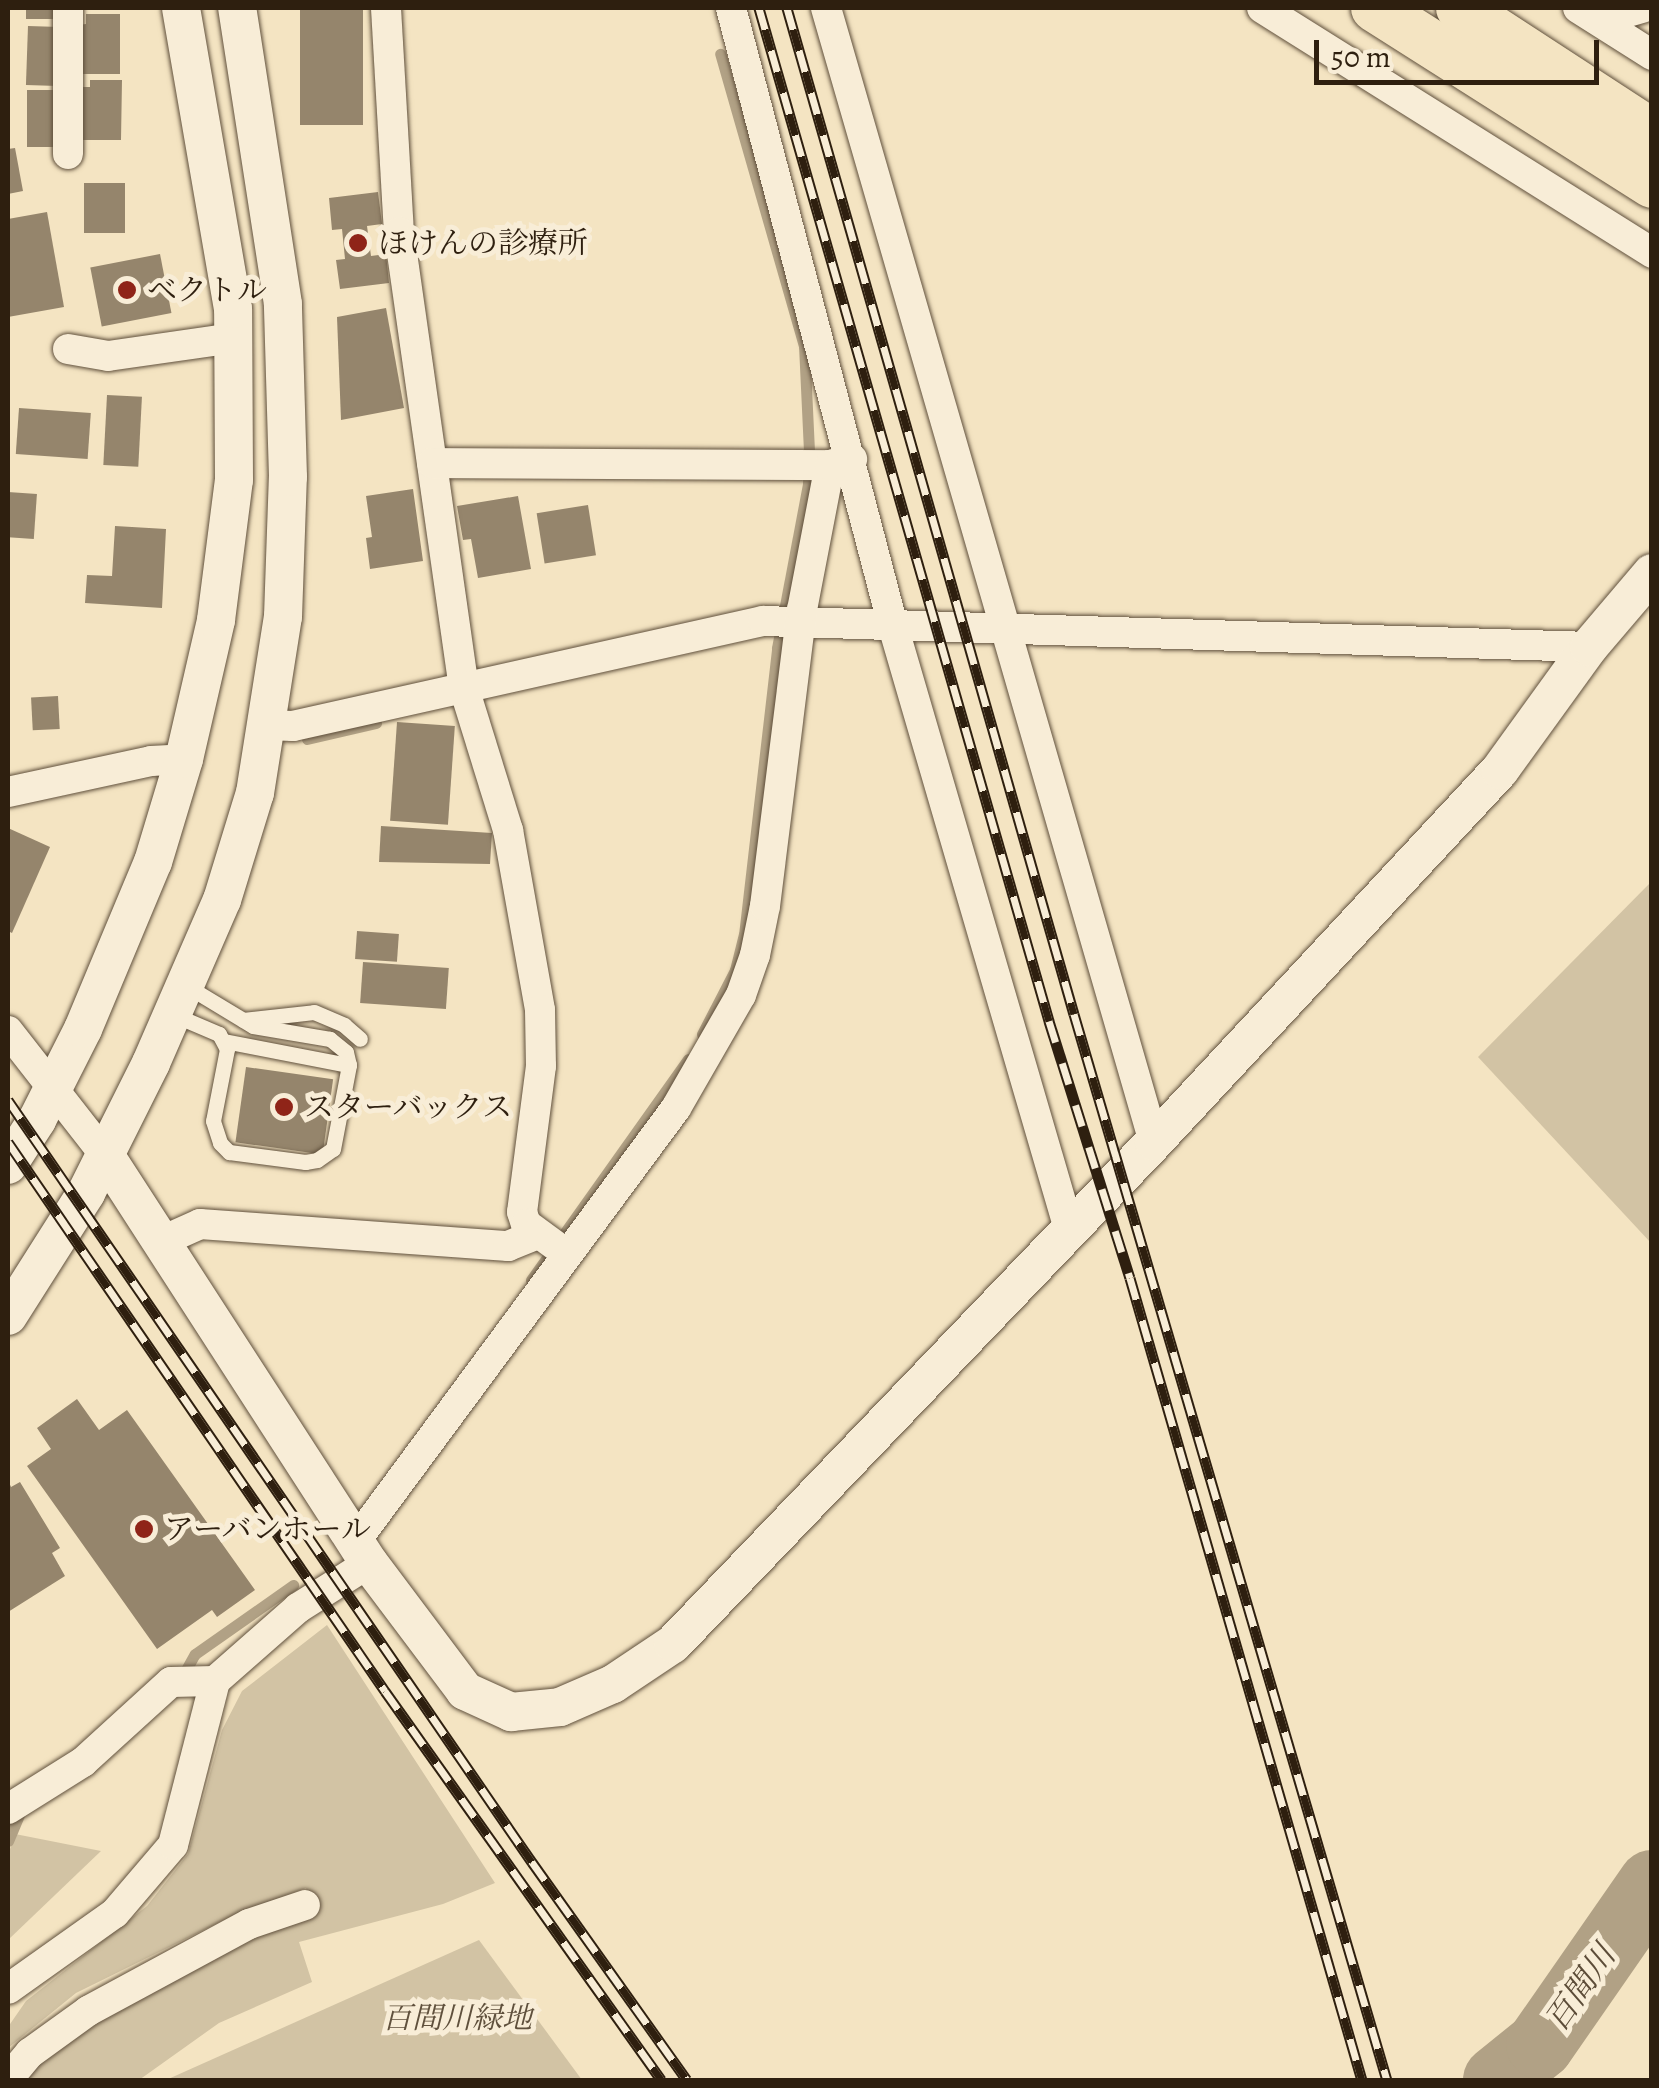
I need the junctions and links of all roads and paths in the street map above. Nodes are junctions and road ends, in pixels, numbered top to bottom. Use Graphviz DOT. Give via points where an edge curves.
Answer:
graph roads {
  1 [pos="68,8"];
  2 [pos="181,8"];
  3 [pos="237,8"];
  4 [pos="386,8"];
  5 [pos="732,8"];
  6 [pos="826,8"];
  7 [pos="1262,8"];
  8 [pos="1375,8"];
  9 [pos="1460,8"];
  10 [pos="1642,8"];
  11 [pos="1593,12"];
  12 [pos="1652,55"];
  13 [pos="68,154"];
  14 [pos="1649,165"];
  15 [pos="1652,252"];
  16 [pos="233,338"];
  17 [pos="68,349"];
  18 [pos="432,463"];
  19 [pos="824,464"];
  20 [pos="1652,573"];
  21 [pos="788,624"];
  22 [pos="893,626"];
  23 [pos="1004,627"];
  24 [pos="1589,647"];
  25 [pos="464,688"];
  26 [pos="265,725"];
  27 [pos="184,759"];
  28 [pos="8,792"];
  29 [pos="178,1000"];
  30 [pos="243,1020"];
  31 [pos="8,1031"];
  32 [pos="360,1039"];
  33 [pos="224,1041"];
  34 [pos="349,1065"];
  35 [pos="53,1089"];
  36 [pos="1154,1142"];
  37 [pos="105,1155"];
  38 [pos="8,1164"];
  39 [pos="1069,1228"];
  40 [pos="160,1242"];
  41 [pos="553,1245"];
  42 [pos="8,1316"];
  43 [pos="362,1552"];
  44 [pos="216,1681"];
  45 [pos="8,1809"];
  46 [pos="305,1906"];
  47 [pos="8,1989"];
  48 [pos="8,2079"];
  1 -- 13 [label="street"];
  2 -- 16 [label="street" via="211,158"];
  3 -- 26 [label="street" via="283,304 285,565"];
  4 -- 18 [label="street" via="399,232"];
  5 -- 19 [label="street"];
  6 -- 23 [label="street"];
  7 -- 15 [label="street"];
  8 -- 14 [label="main road"];
  9 -- 14 [label="main road"];
  10 -- 11 [label="street"];
  11 -- 12 [label="street"];
  16 -- 17 [label="street" via="108,356"];
  16 -- 27 [label="street" via="232,502 216,620"];
  18 -- 19 [label="street"];
  18 -- 25 [label="street"];
  19 -- 21 [label="street"];
  19 -- 22 [label="street"];
  20 -- 24 [label="street"];
  21 -- 22 [label="street"];
  21 -- 25 [label="street" via="644,645"];
  21 -- 41 [label="street" via="765,906 741,995 676,1108"];
  22 -- 23 [label="street"];
  22 -- 39 [label="street"];
  23 -- 24 [label="street"];
  23 -- 36 [label="street"];
  24 -- 36 [label="street" via="1500,770"];
  25 -- 26 [label="street" via="294,726"];
  25 -- 41 [label="street" via="508,830 540,1010 541,1066 522,1212"];
  26 -- 29 [label="street" via="250,811 222,900"];
  27 -- 28 [label="street"];
  27 -- 35 [label="street" via="152,862"];
  29 -- 30 [label="lane"];
  29 -- 33 [label="lane"];
  29 -- 37 [label="street"];
  30 -- 32 [label="lane" via="314,1012"];
  30 -- 34 [label="lane" via="330,1039 346,1052"];
  31 -- 35 [label="street"];
  33 -- 34 [label="lane"];
  33 -- 34 [label="lane" via="228,1060 213,1121 220,1144 238,1155 305,1162 326,1156 333,1149"];
  35 -- 37 [label="street"];
  35 -- 38 [label="street"];
  36 -- 39 [label="street"];
  37 -- 40 [label="street"];
  37 -- 42 [label="street"];
  39 -- 43 [label="street" via="674,1644 613,1684 560,1707 511,1712 465,1691"];
  40 -- 41 [label="street" via="200,1224"];
  40 -- 43 [label="street"];
  41 -- 43 [label="street"];
  43 -- 44 [label="street"];
  44 -- 45 [label="street" via="179,1682 83,1762"];
  44 -- 47 [label="street" via="172,1845 114,1913"];
  46 -- 48 [label="street" via="249,1924 88,2011 30,2053"];
}
